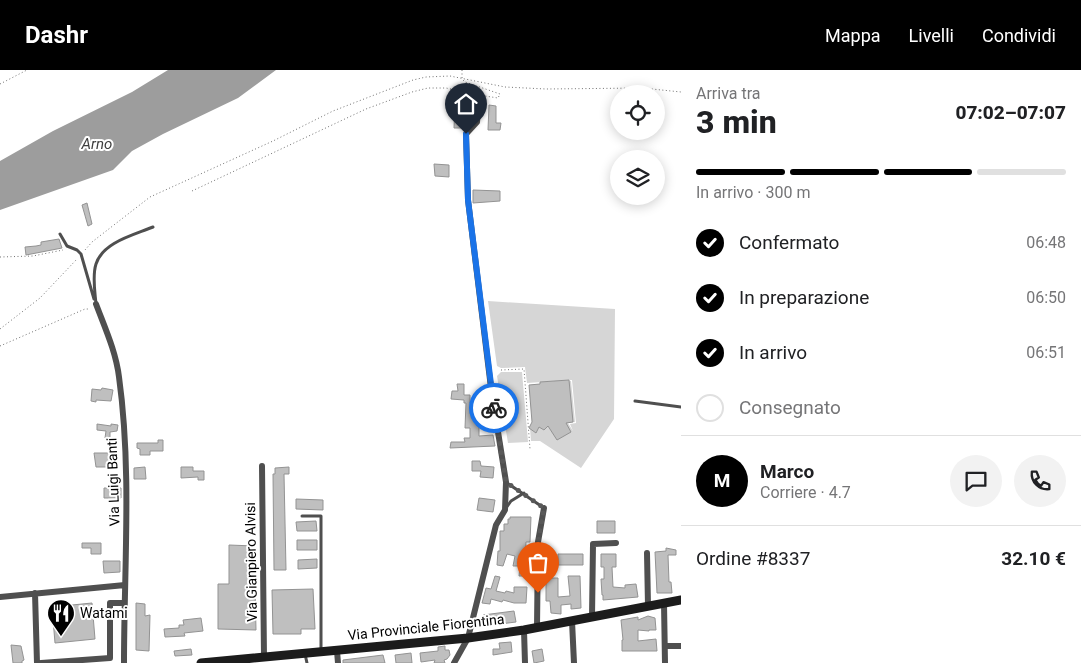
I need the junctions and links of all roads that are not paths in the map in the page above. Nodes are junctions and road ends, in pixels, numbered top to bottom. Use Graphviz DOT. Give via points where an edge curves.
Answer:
graph roads {
  1 [pos="478,96"];
  2 [pos="153,226"];
  3 [pos="60,234"];
  4 [pos="97,308"];
  5 [pos="635,401"];
  6 [pos="681,407"];
  7 [pos="262,466"];
  8 [pos="506,482"];
  9 [pos="524,493"];
  10 [pos="544,508"];
  11 [pos="505,510"];
  12 [pos="302,516"];
  13 [pos="616,543"];
  14 [pos="648,552"];
  15 [pos="125,585"];
  16 [pos="35,593"];
  17 [pos="0,597"];
  18 [pos="681,600"];
  19 [pos="124,603"];
  20 [pos="664,603"];
  21 [pos="648,606"];
  22 [pos="592,617"];
  23 [pos="572,621"];
  24 [pos="537,628"];
  25 [pos="524,630"];
  26 [pos="468,638"];
  27 [pos="666,646"];
  28 [pos="681,646"];
  29 [pos="337,651"];
  30 [pos="321,652"];
  31 [pos="264,657"];
  32 [pos="306,658"];
  33 [pos="252,661"];
  34 [pos="37,663"];
  35 [pos="41,663"];
  36 [pos="124,663"];
  37 [pos="201,663"];
  38 [pos="338,663"];
  39 [pos="454,663"];
  40 [pos="525,663"];
  41 [pos="574,663"];
  42 [pos="666,663"];
  1 -- 8 [label="street" via="477,122 466,134 468,200"];
  2 -- 4 [label="lane" via="115,243 99,257 95,266"];
  3 -- 4 [label="lane" via="67,246 81,254"];
  4 -- 15 [label="street, Via Luigi Banti" via="112,346 119,376 127,522"];
  5 -- 6 [label="lane"];
  7 -- 31 [label="street, Via Gianpiero Alvisi"];
  8 -- 9 [label="lane"];
  8 -- 11 [label="street"];
  9 -- 10 [label="lane"];
  9 -- 11 [label="lane" via="511,501"];
  10 -- 24 [label="street" via="538,542"];
  11 -- 26 [label="street" via="496,525"];
  12 -- 30 [label="lane" via="321,516"];
  13 -- 22 [label="street" via="593,544"];
  14 -- 21 [label="street"];
  15 -- 16 [label="street"];
  15 -- 19 [label="street, Via Luigi Banti"];
  16 -- 17 [label="street"];
  16 -- 34 [label="street"];
  18 -- 20 [label="main road, Via Provinciale Fiorentina"];
  19 -- 35 [label="street" via="110,603 110,658"];
  19 -- 36 [label="street, Via Luigi Banti"];
  20 -- 21 [label="main road, Via Provinciale Fiorentina"];
  20 -- 27 [label="street"];
  21 -- 22 [label="main road, Via Provinciale Fiorentina"];
  22 -- 23 [label="main road, Via Provinciale Fiorentina"];
  23 -- 24 [label="main road, Via Provinciale Fiorentina"];
  23 -- 41 [label="street"];
  24 -- 25 [label="main road, Via Provinciale Fiorentina"];
  25 -- 26 [label="main road, Via Provinciale Fiorentina"];
  25 -- 40 [label="street"];
  26 -- 29 [label="main road, Via Provinciale Fiorentina"];
  26 -- 39 [label="street"];
  27 -- 28 [label="street"];
  27 -- 42 [label="street"];
  29 -- 30 [label="main road, Via Provinciale Fiorentina"];
  29 -- 38 [label="street"];
  30 -- 32 [label="main road, Via Provinciale Fiorentina"];
  31 -- 32 [label="main road, Via Provinciale Fiorentina"];
  31 -- 33 [label="main road, Via Provinciale Fiorentina"];
  33 -- 37 [label="main road, Via Provinciale Fiorentina"];
}
